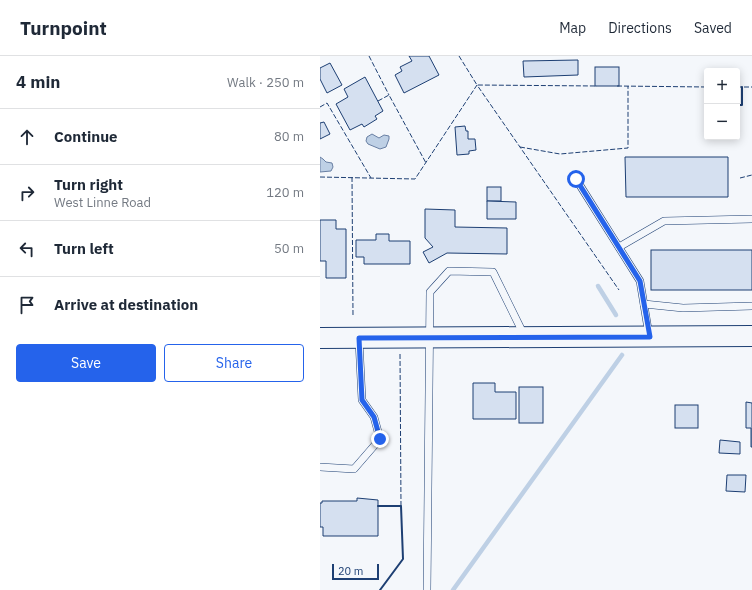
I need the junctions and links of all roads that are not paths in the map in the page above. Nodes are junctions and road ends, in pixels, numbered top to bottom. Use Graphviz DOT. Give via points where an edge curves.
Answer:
graph roads {
  1 [pos="576,179"];
  2 [pos="752,219"];
  3 [pos="619,247"];
  4 [pos="644,304"];
  5 [pos="752,306"];
  6 [pos="752,336"];
  7 [pos="430,337"];
  8 [pos="525,337"];
  9 [pos="650,337"];
  10 [pos="320,338"];
  11 [pos="359,338"];
  12 [pos="320,467"];
  13 [pos="427,590"];
  1 -- 3 [label="lane"];
  2 -- 3 [label="lane" via="664,221"];
  3 -- 4 [label="lane" via="640,281"];
  4 -- 5 [label="lane" via="683,308"];
  4 -- 9 [label="lane"];
  6 -- 9 [label="street"];
  7 -- 8 [label="street"];
  7 -- 8 [label="lane" via="430,292 449,271 493,272"];
  7 -- 11 [label="street"];
  7 -- 13 [label="lane"];
  8 -- 9 [label="street"];
  10 -- 11 [label="street"];
  11 -- 12 [label="lane" via="362,400 374,417 380,439 354,469"];
}
